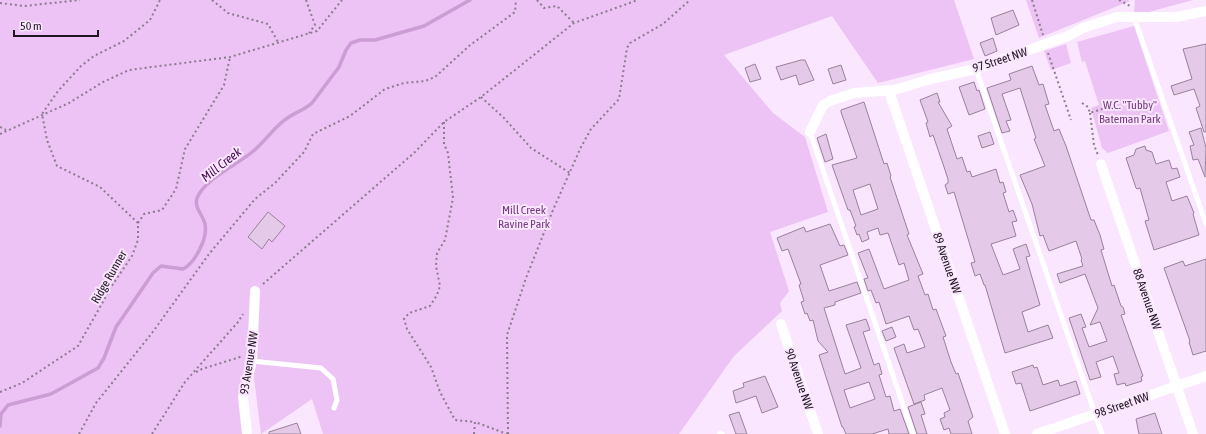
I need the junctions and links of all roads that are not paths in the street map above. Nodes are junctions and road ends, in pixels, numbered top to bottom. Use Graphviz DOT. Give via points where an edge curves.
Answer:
graph roads {
  1 [pos="1206,11"];
  2 [pos="1134,16"];
  3 [pos="976,69"];
  4 [pos="889,91"];
  5 [pos="810,132"];
  6 [pos="1101,164"];
  7 [pos="1206,224"];
  8 [pos="256,291"];
  9 [pos="781,324"];
  10 [pos="252,361"];
  11 [pos="1206,376"];
  12 [pos="1177,386"];
  13 [pos="334,408"];
  14 [pos="1095,414"];
  15 [pos="247,434"];
  16 [pos="818,434"];
  17 [pos="914,434"];
  18 [pos="1005,434"];
  19 [pos="1037,434"];
  20 [pos="1102,434"];
  21 [pos="1193,434"];
  1 -- 2 [label="street, 97 Street NW" via="1176,17"];
  2 -- 3 [label="street, 97 Street NW" via="1117,17 1083,28 1068,36"];
  2 -- 7 [label="lane"];
  3 -- 4 [label="street, 97 Street NW"];
  3 -- 14 [label="lane"];
  4 -- 5 [label="street, 97 Street NW" via="859,92 830,101 820,110"];
  4 -- 18 [label="street, 89 Avenue NW"];
  5 -- 17 [label="lane"];
  6 -- 12 [label="street, 88 Avenue NW"];
  8 -- 10 [label="street, 93 Avenue NW"];
  9 -- 16 [label="street, 90 Avenue NW"];
  10 -- 13 [label="lane" via="321,368 333,379 337,400"];
  10 -- 15 [label="street, 93 Avenue NW" via="243,397"];
  11 -- 12 [label="street, 98 Street NW"];
  12 -- 14 [label="street, 98 Street NW"];
  12 -- 21 [label="street, 88 Avenue NW"];
  14 -- 19 [label="street, 98 Street NW"];
  14 -- 20 [label="lane"];
}
